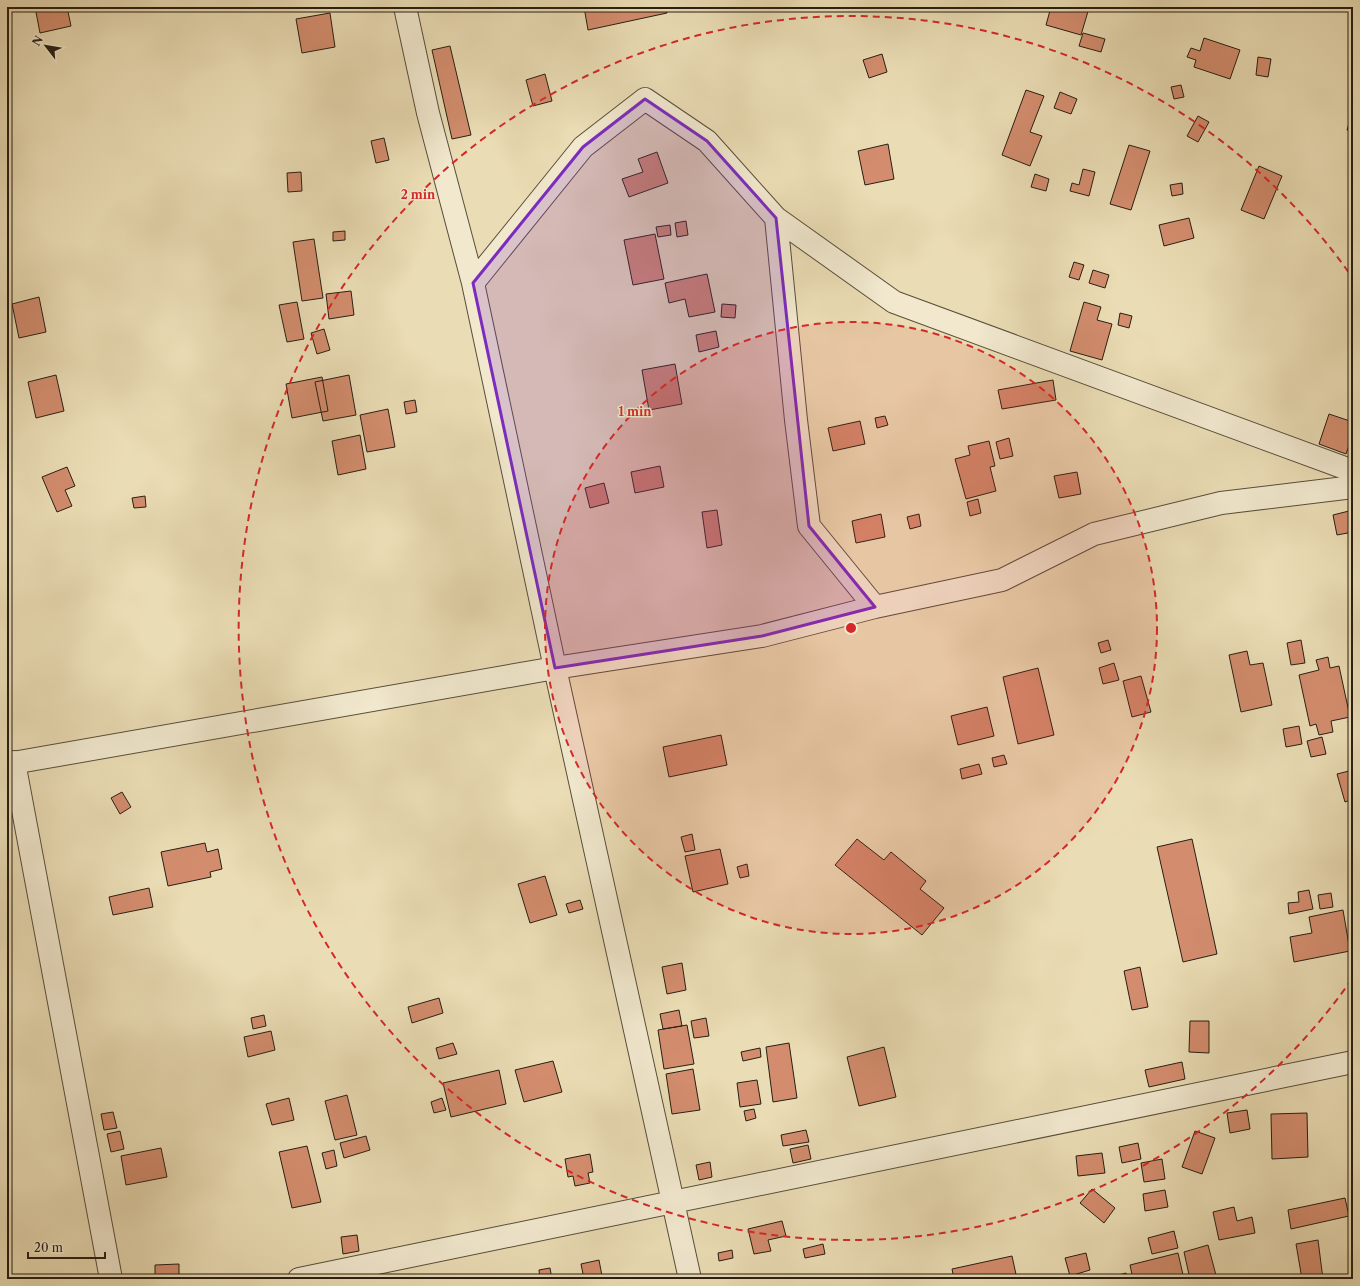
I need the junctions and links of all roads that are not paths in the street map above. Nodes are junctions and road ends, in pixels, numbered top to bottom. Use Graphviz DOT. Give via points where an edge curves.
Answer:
graph roads {
  1 [pos="405,7"];
  2 [pos="776,218"];
  3 [pos="473,283"];
  4 [pos="1353,471"];
  5 [pos="1353,487"];
  6 [pos="875,607"];
  7 [pos="555,668"];
  8 [pos="10,763"];
  9 [pos="1353,1062"];
  10 [pos="672,1202"];
  11 [pos="111,1279"];
  12 [pos="299,1279"];
  13 [pos="690,1279"];
  1 -- 3 [label="street" via="428,113"];
  2 -- 3 [label="street" via="707,140 645,100 583,147"];
  2 -- 4 [label="street" via="894,302"];
  2 -- 6 [label="street" via="808,526"];
  3 -- 7 [label="street"];
  5 -- 6 [label="street" via="1221,503 1094,534 1002,580"];
  6 -- 7 [label="street" via="762,636"];
  7 -- 8 [label="street"];
  7 -- 10 [label="street"];
  8 -- 11 [label="street"];
  9 -- 10 [label="street"];
  10 -- 12 [label="street"];
  10 -- 13 [label="street"];
}
